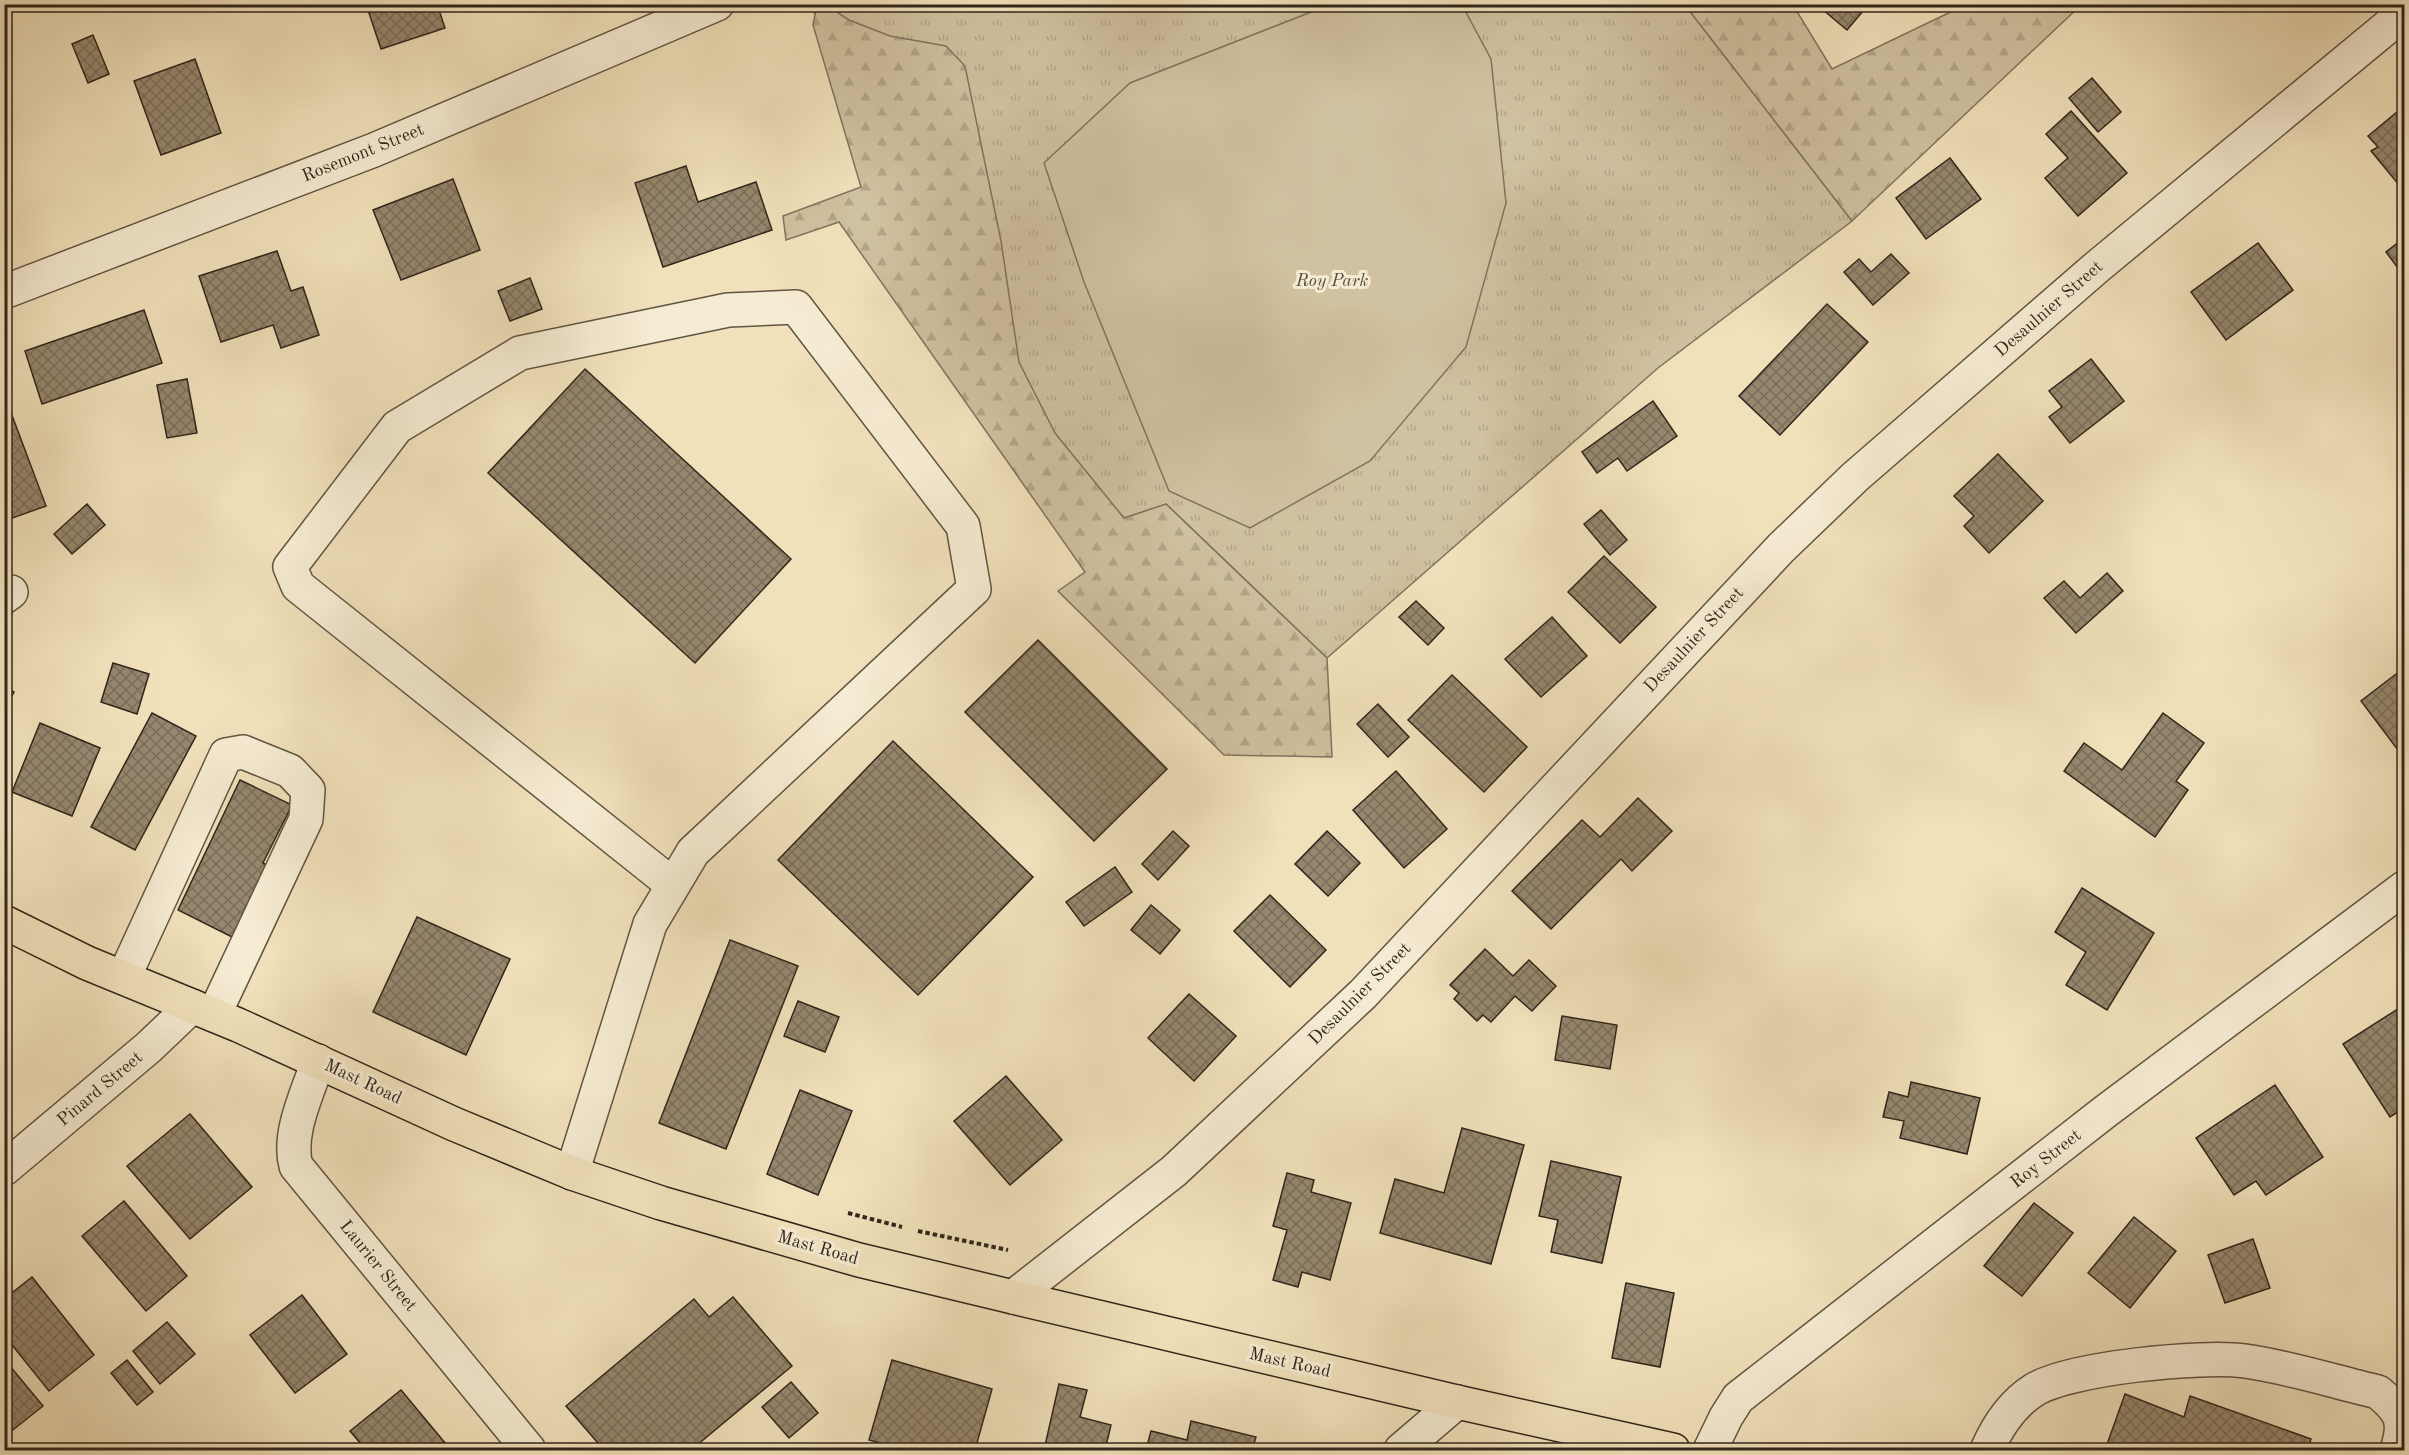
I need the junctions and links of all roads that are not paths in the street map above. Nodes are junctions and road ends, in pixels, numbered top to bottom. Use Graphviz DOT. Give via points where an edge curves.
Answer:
graph roads {
  1 [pos="717,4"];
  2 [pos="2404,13"];
  3 [pos="4,292"];
  4 [pos="673,885"];
  5 [pos="2404,888"];
  6 [pos="4,922"];
  7 [pos="124,977"];
  8 [pos="203,1010"];
  9 [pos="318,1061"];
  10 [pos="4,1169"];
  11 [pos="572,1173"];
  12 [pos="1013,1297"];
  13 [pos="1457,1402"];
  14 [pos="530,1450"];
  15 [pos="1401,1450"];
  16 [pos="1673,1450"];
  17 [pos="1710,1450"];
  18 [pos="1987,1450"];
  19 [pos="2397,1450"];
  1 -- 3 [label="street, Rosemont Street" via="374,150"];
  2 -- 12 [label="street, Desaulnier Street" via="2097,267 1854,477 1781,548 1363,994 1174,1171"];
  4 -- 4 [label="street" via="693,852 974,589 963,526 796,307 728,310 520,353 397,427 290,567 298,586"];
  4 -- 11 [label="street" via="650,924"];
  5 -- 17 [label="street, Roy Street" via="2106,1112 1754,1385 1738,1398"];
  6 -- 7 [label="main road, Mast Road"];
  7 -- 8 [label="main road, Mast Road"];
  7 -- 8 [label="street" via="226,755 243,752 290,771 308,790 306,819"];
  8 -- 9 [label="main road, Mast Road"];
  8 -- 10 [label="street, Pinard Street" via="149,1047"];
  9 -- 11 [label="main road, Mast Road"];
  9 -- 14 [label="street, Laurier Street" via="292,1152 296,1166"];
  11 -- 12 [label="main road, Mast Road" via="859,1260"];
  12 -- 13 [label="main road, Mast Road"];
  13 -- 15 [label="street"];
  13 -- 16 [label="main road, Mast Road"];
  18 -- 19 [label="street" via="1994,1433 2020,1402 2049,1382 2078,1374 2208,1359 2245,1361 2378,1392 2400,1416 2403,1431"];
}
